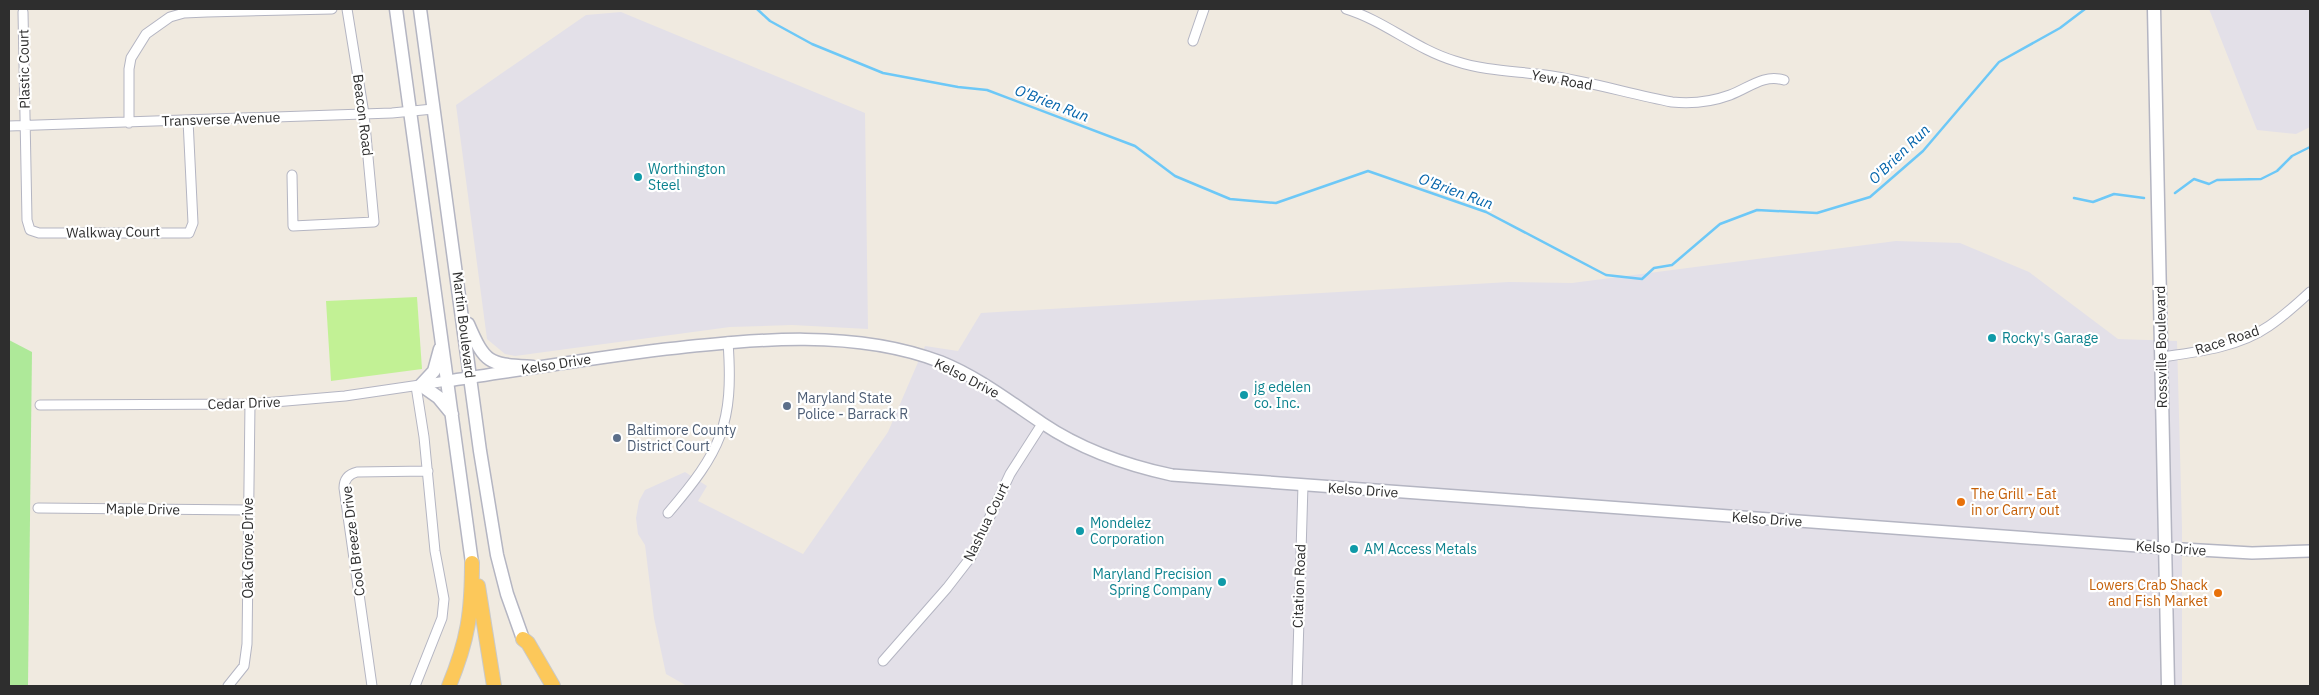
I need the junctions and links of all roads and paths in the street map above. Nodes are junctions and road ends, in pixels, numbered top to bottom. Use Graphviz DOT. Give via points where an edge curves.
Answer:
graph roads {
  1 [pos="332,9"];
  2 [pos="347,9"];
  3 [pos="396,9"];
  4 [pos="420,9"];
  5 [pos="1204,9"];
  6 [pos="1346,9"];
  7 [pos="2154,9"];
  8 [pos="23,12"];
  9 [pos="1193,41"];
  10 [pos="1784,80"];
  11 [pos="433,109"];
  12 [pos="409,111"];
  13 [pos="364,114"];
  14 [pos="188,120"];
  15 [pos="129,123"];
  16 [pos="9,126"];
  17 [pos="25,126"];
  18 [pos="292,175"];
  19 [pos="2310,292"];
  20 [pos="462,310"];
  21 [pos="442,341"];
  22 [pos="728,342"];
  23 [pos="2162,357"];
  24 [pos="533,368"];
  25 [pos="470,378"];
  26 [pos="447,381"];
  27 [pos="418,386"];
  28 [pos="250,404"];
  29 [pos="40,405"];
  30 [pos="452,414"];
  31 [pos="1042,424"];
  32 [pos="428,471"];
  33 [pos="1303,485"];
  34 [pos="38,508"];
  35 [pos="248,510"];
  36 [pos="668,513"];
  37 [pos="2165,548"];
  38 [pos="2310,551"];
  39 [pos="472,563"];
  40 [pos="523,639"];
  41 [pos="884,661"];
  42 [pos="228,686"];
  43 [pos="372,686"];
  44 [pos="415,686"];
  45 [pos="449,686"];
  46 [pos="494,686"];
  47 [pos="546,686"];
  48 [pos="553,686"];
  49 [pos="1297,686"];
  50 [pos="2168,686"];
  1 -- 15 [label="street" via="200,12 170,17 146,34 131,58"];
  2 -- 13 [label="street, Beacon Road"];
  3 -- 12 [label="main road, Martin Boulevard"];
  4 -- 11 [label="main road, Martin Boulevard"];
  5 -- 9 [label="street"];
  6 -- 10 [label="street, Yew Road" via="1455,61 1503,72 1566,79 1672,102 1706,102 1766,78"];
  7 -- 23 [label="main road, Rossville Boulevard"];
  8 -- 17 [label="street, Plastic Court"];
  11 -- 12 [label="street, Transverse Avenue"];
  11 -- 20 [label="main road, Martin Boulevard"];
  12 -- 13 [label="street, Transverse Avenue"];
  12 -- 21 [label="main road, Martin Boulevard"];
  13 -- 14 [label="street, Transverse Avenue"];
  13 -- 18 [label="street, Beacon Road" via="374,222 293,226"];
  14 -- 15 [label="street, Transverse Avenue"];
  14 -- 17 [label="street, Walkway Court" via="193,223 189,232 40,233 30,230 27,220"];
  15 -- 17 [label="street, Transverse Avenue"];
  16 -- 17 [label="street, Transverse Avenue"];
  19 -- 23 [label="street, Race Road" via="2254,335 2204,350"];
  20 -- 24 [label="main road" via="477,345 487,359 501,365"];
  20 -- 25 [label="main road, Martin Boulevard"];
  21 -- 26 [label="main road, Martin Boulevard"];
  21 -- 27 [label="main road" via="434,371"];
  22 -- 24 [label="street, Kelso Drive"];
  22 -- 31 [label="street, Kelso Drive" via="830,340 921,356 978,380"];
  22 -- 36 [label="street" via="730,387 724,428 709,461"];
  23 -- 37 [label="main road, Rossville Boulevard"];
  24 -- 25 [label="street, Kelso Drive"];
  25 -- 26 [label="street, Kelso Drive"];
  25 -- 40 [label="main road, Martin Boulevard" via="497,555"];
  26 -- 27 [label="street, Cedar Drive"];
  26 -- 30 [label="main road, Martin Boulevard"];
  27 -- 28 [label="street, Cedar Drive"];
  27 -- 30 [label="main road" via="438,397"];
  27 -- 32 [label="street"];
  28 -- 29 [label="street, Cedar Drive"];
  28 -- 35 [label="street, Oak Grove Drive"];
  30 -- 39 [label="main road, Martin Boulevard"];
  31 -- 33 [label="street, Kelso Drive" via="1089,450 1146,470 1201,478"];
  31 -- 41 [label="street, Nashua Court" via="1010,474 971,557"];
  32 -- 43 [label="street, Cool Breeze Drive" via="357,472 344,484"];
  32 -- 44 [label="street" via="431,520 444,609"];
  33 -- 37 [label="street, Kelso Drive"];
  33 -- 49 [label="street, Citation Road"];
  34 -- 35 [label="street, Maple Drive"];
  35 -- 42 [label="street, Oak Grove Drive" via="246,658 240,672"];
  37 -- 38 [label="street, Kelso Drive" via="2252,553"];
  37 -- 50 [label="main road, Rossville Boulevard"];
  39 -- 45 [label="highway" via="472,600 467,636"];
  39 -- 46 [label="highway"];
  40 -- 47 [label="highway"];
  40 -- 48 [label="highway"];
}
